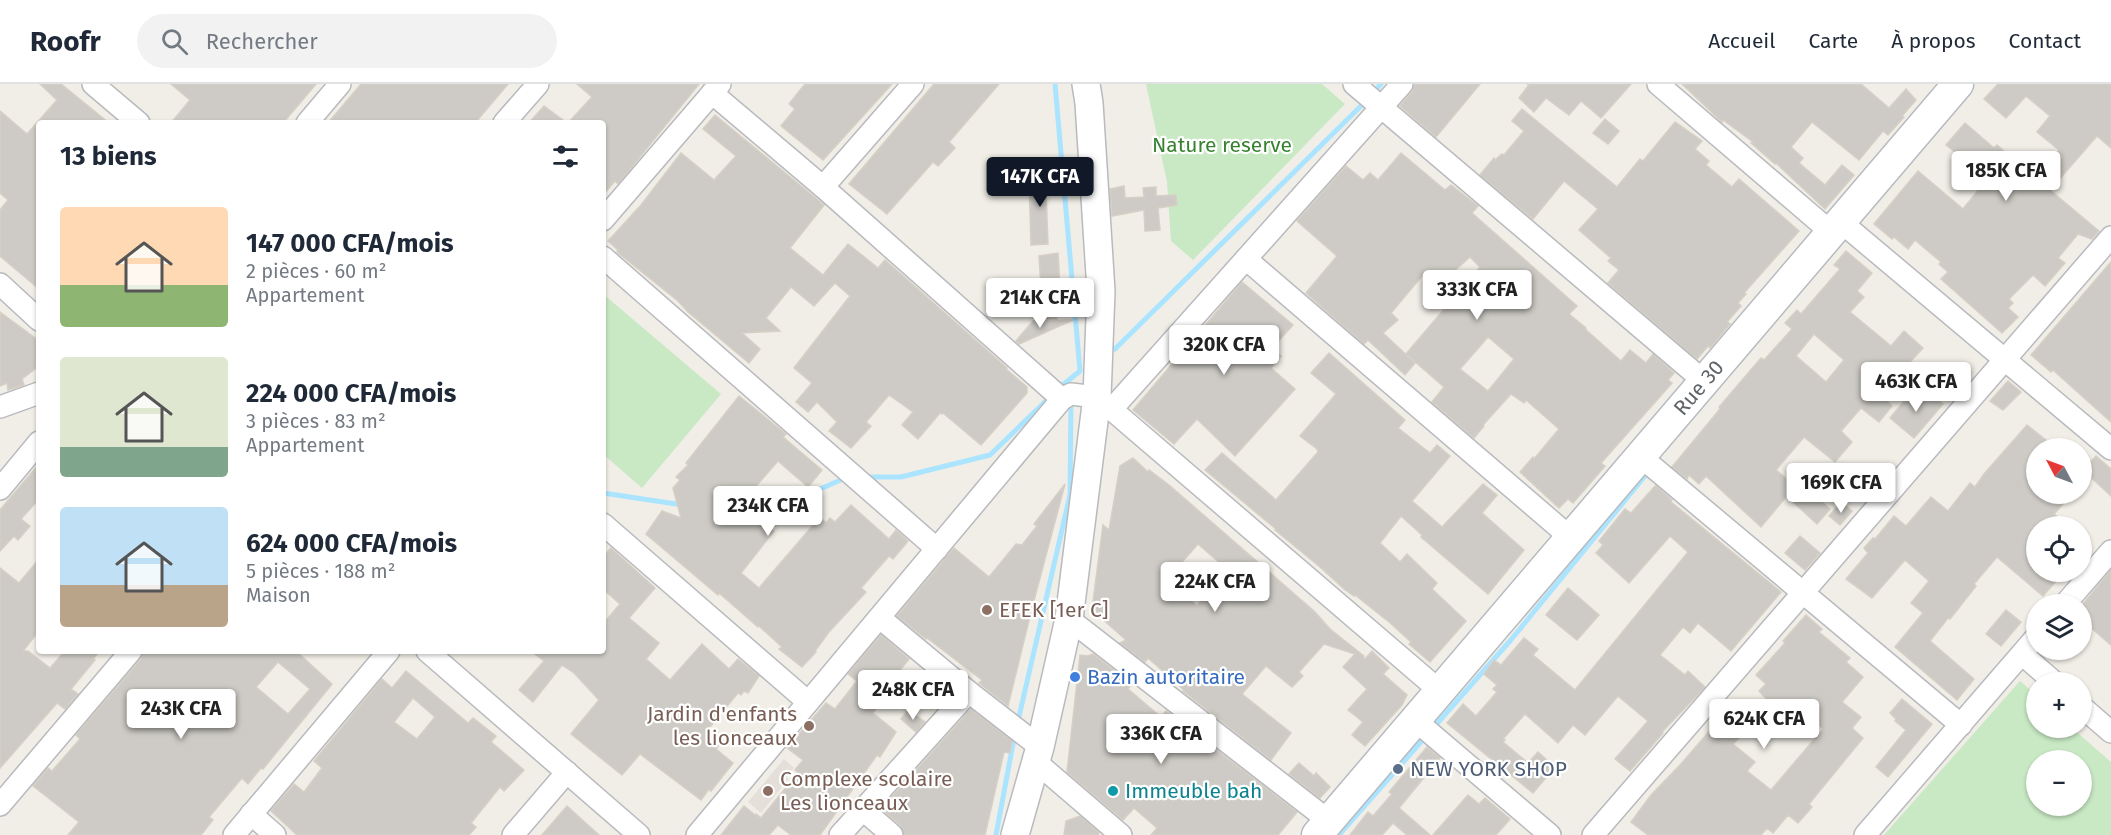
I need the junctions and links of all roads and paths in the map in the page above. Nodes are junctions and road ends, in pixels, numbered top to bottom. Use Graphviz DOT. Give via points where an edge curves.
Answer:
graph roads {
  1 [pos="93,84"];
  2 [pos="340,84"];
  3 [pos="538,84"];
  4 [pos="913,84"];
  5 [pos="1086,84"];
  6 [pos="1402,84"];
  7 [pos="1658,84"];
  8 [pos="1958,84"];
  9 [pos="716,88"];
  10 [pos="1370,97"];
  11 [pos="135,120"];
  12 [pos="310,120"];
  13 [pos="507,120"];
  14 [pos="823,188"];
  15 [pos="606,216"];
  16 [pos="1837,227"];
  17 [pos="2111,237"];
  18 [pos="1246,259"];
  19 [pos="606,260"];
  20 [pos="0,284"];
  21 [pos="36,317"];
  22 [pos="2005,360"];
  23 [pos="1705,382"];
  24 [pos="36,394"];
  25 [pos="1062,399"];
  26 [pos="1104,404"];
  27 [pos="0,407"];
  28 [pos="36,446"];
  29 [pos="2111,450"];
  30 [pos="1641,456"];
  31 [pos="0,489"];
  32 [pos="606,527"];
  33 [pos="1571,538"];
  34 [pos="937,549"];
  35 [pos="2111,551"];
  36 [pos="1803,592"];
  37 [pos="2074,594"];
  38 [pos="880,618"];
  39 [pos="1069,619"];
  40 [pos="2026,649"];
  41 [pos="128,654"];
  42 [pos="387,654"];
  43 [pos="430,654"];
  44 [pos="2022,654"];
  45 [pos="2043,672"];
  46 [pos="1440,691"];
  47 [pos="969,692"];
  48 [pos="808,702"];
  49 [pos="2092,716"];
  50 [pos="1415,720"];
  51 [pos="1961,724"];
  52 [pos="2111,732"];
  53 [pos="1038,754"];
  54 [pos="567,772"];
  55 [pos="0,806"];
  56 [pos="862,809"];
  57 [pos="251,814"];
  58 [pos="1323,828"];
  59 [pos="234,835"];
  60 [pos="275,835"];
  61 [pos="513,835"];
  62 [pos="639,835"];
  63 [pos="697,835"];
  64 [pos="840,835"];
  65 [pos="892,835"];
  66 [pos="1015,835"];
  67 [pos="1121,835"];
  68 [pos="1550,835"];
  69 [pos="1593,835"];
  70 [pos="1865,835"];
  1 -- 11 [label="street"];
  2 -- 12 [label="street"];
  3 -- 13 [label="street"];
  4 -- 14 [label="street"];
  5 -- 26 [label="street" via="1101,291"];
  6 -- 10 [label="street"];
  7 -- 16 [label="street"];
  8 -- 16 [label="main road, Rue 30"];
  9 -- 14 [label="street"];
  9 -- 15 [label="street"];
  10 -- 18 [label="street"];
  10 -- 23 [label="street"];
  14 -- 25 [label="street"];
  16 -- 22 [label="street"];
  16 -- 23 [label="main road, Rue 30"];
  17 -- 22 [label="street"];
  18 -- 26 [label="street"];
  18 -- 33 [label="street"];
  19 -- 34 [label="street"];
  20 -- 21 [label="street"];
  22 -- 29 [label="street"];
  22 -- 36 [label="street"];
  23 -- 30 [label="main road, Rue 30"];
  24 -- 27 [label="street"];
  25 -- 26 [label="street" via="1071,394"];
  25 -- 34 [label="street"];
  26 -- 39 [label="street"];
  26 -- 46 [label="street"];
  28 -- 31 [label="street"];
  30 -- 33 [label="main road, Rue 30"];
  30 -- 36 [label="street"];
  32 -- 48 [label="street"];
  33 -- 46 [label="main road, Rue 30"];
  34 -- 38 [label="street"];
  35 -- 37 [label="street"];
  36 -- 51 [label="street"];
  36 -- 69 [label="street"];
  38 -- 47 [label="street"];
  38 -- 48 [label="street"];
  39 -- 53 [label="street"];
  39 -- 58 [label="street"];
  40 -- 44 [label="street"];
  41 -- 55 [label="street"];
  42 -- 57 [label="street"];
  43 -- 54 [label="street"];
  44 -- 45 [label="street"];
  44 -- 51 [label="street"];
  46 -- 50 [label="main road, Rue 30"];
  47 -- 53 [label="street"];
  47 -- 56 [label="street"];
  48 -- 63 [label="street"];
  49 -- 52 [label="street"];
  50 -- 58 [label="main road, Rue 30"];
  50 -- 68 [label="street"];
  51 -- 70 [label="street"];
  53 -- 66 [label="street"];
  53 -- 67 [label="street"];
  54 -- 61 [label="street"];
  54 -- 62 [label="street"];
  56 -- 64 [label="street"];
  56 -- 65 [label="street"];
  57 -- 59 [label="street"];
  57 -- 60 [label="street"];
}
